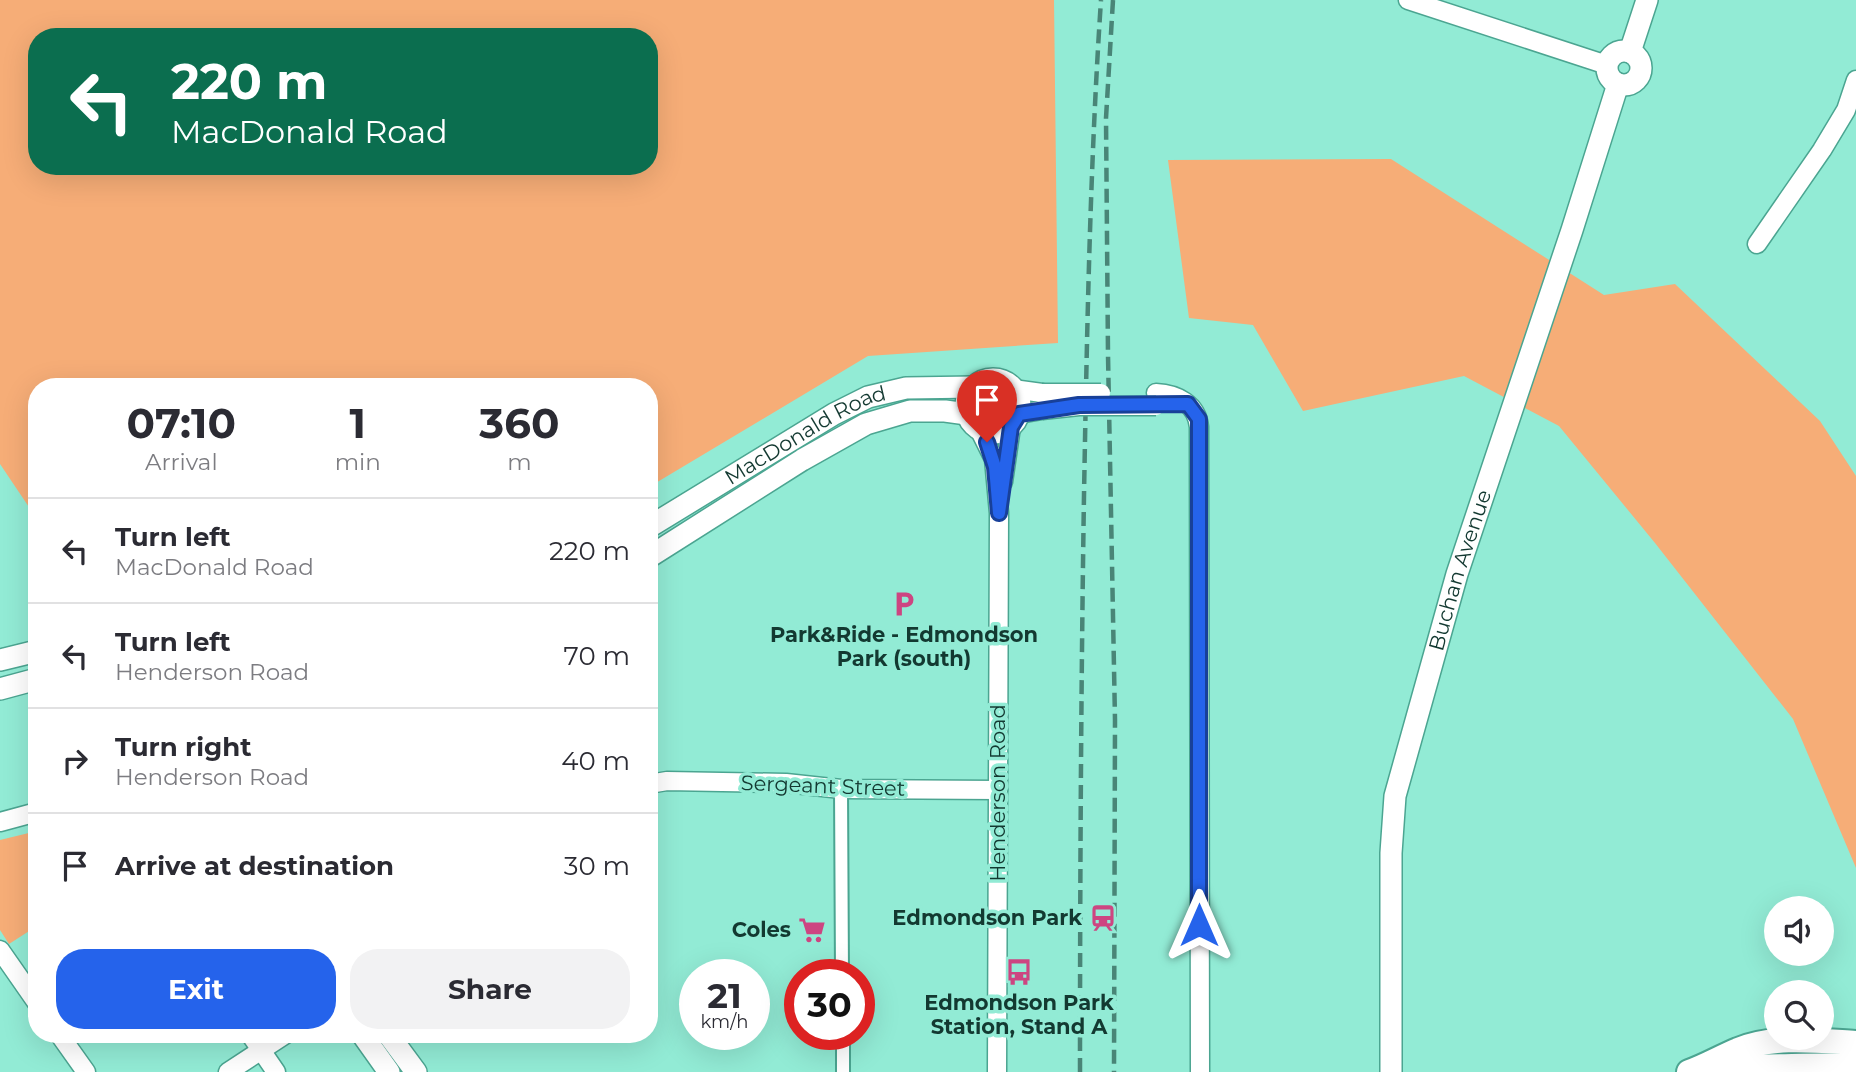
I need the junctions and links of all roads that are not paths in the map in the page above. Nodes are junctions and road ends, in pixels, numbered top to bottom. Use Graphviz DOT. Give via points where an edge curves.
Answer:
graph roads {
  1 [pos="1408,0"];
  2 [pos="1647,0"];
  3 [pos="1630,52"];
  4 [pos="1607,65"];
  5 [pos="1856,80"];
  6 [pos="1618,83"];
  7 [pos="1851,114"];
  8 [pos="1757,244"];
  9 [pos="975,387"];
  10 [pos="1013,388"];
  11 [pos="1042,402"];
  12 [pos="1015,421"];
  13 [pos="973,422"];
  14 [pos="999,513"];
  15 [pos="658,522"];
  16 [pos="658,550"];
  17 [pos="28,653"];
  18 [pos="0,660"];
  19 [pos="28,682"];
  20 [pos="0,689"];
  21 [pos="658,782"];
  22 [pos="841,789"];
  23 [pos="998,790"];
  24 [pos="28,814"];
  25 [pos="0,822"];
  26 [pos="0,950"];
  27 [pos="842,959"];
  28 [pos="28,990"];
  29 [pos="65,1043"];
  30 [pos="256,1043"];
  31 [pos="273,1043"];
  32 [pos="368,1043"];
  33 [pos="395,1043"];
  34 [pos="843,1050"];
  35 [pos="262,1051"];
  36 [pos="1850,1054"];
  37 [pos="1699,1068"];
  38 [pos="86,1072"];
  39 [pos="228,1072"];
  40 [pos="276,1072"];
  41 [pos="389,1072"];
  42 [pos="416,1072"];
  43 [pos="843,1072"];
  44 [pos="998,1072"];
  45 [pos="1199,1072"];
  46 [pos="1391,1072"];
  1 -- 4 [label="street"];
  2 -- 3 [label="street"];
  3 -- 4 [label="street" via="1615,53"];
  3 -- 6 [label="street" via="1637,57 1640,74 1627,84"];
  4 -- 6 [label="street"];
  5 -- 7 [label="street"];
  6 -- 46 [label="street, Buchan Avenue" via="1457,574 1395,796"];
  7 -- 8 [label="street"];
  9 -- 10 [label="street" via="997,380"];
  9 -- 13 [label="street" via="967,400"];
  9 -- 15 [label="street, MacDonald Road" via="906,387 859,400"];
  10 -- 11 [label="street"];
  10 -- 12 [label="street" via="1018,398"];
  11 -- 12 [label="street"];
  11 -- 45 [label="street, bridge" via="1079,405 1156,400 1188,404 1199,419"];
  12 -- 13 [label="street" via="998,433"];
  12 -- 14 [label="street, Henderson Road"];
  13 -- 14 [label="street, Henderson Road" via="993,459"];
  13 -- 16 [label="street, MacDonald Road" via="937,410 910,411 866,424"];
  14 -- 23 [label="street, Henderson Road"];
  17 -- 18 [label="street"];
  19 -- 20 [label="street"];
  21 -- 22 [label="street, Sergeant Street" via="786,783"];
  22 -- 23 [label="street, Sergeant Street"];
  22 -- 27 [label="street"];
  23 -- 44 [label="street, Henderson Road"];
  24 -- 25 [label="street"];
  26 -- 28 [label="street"];
  29 -- 38 [label="street"];
  30 -- 35 [label="street"];
  31 -- 35 [label="street"];
  32 -- 41 [label="street"];
  33 -- 42 [label="street"];
  34 -- 43 [label="street"];
  35 -- 39 [label="street"];
  35 -- 40 [label="street"];
  36 -- 37 [label="main road" via="1786,1040 1740,1049"];
}
